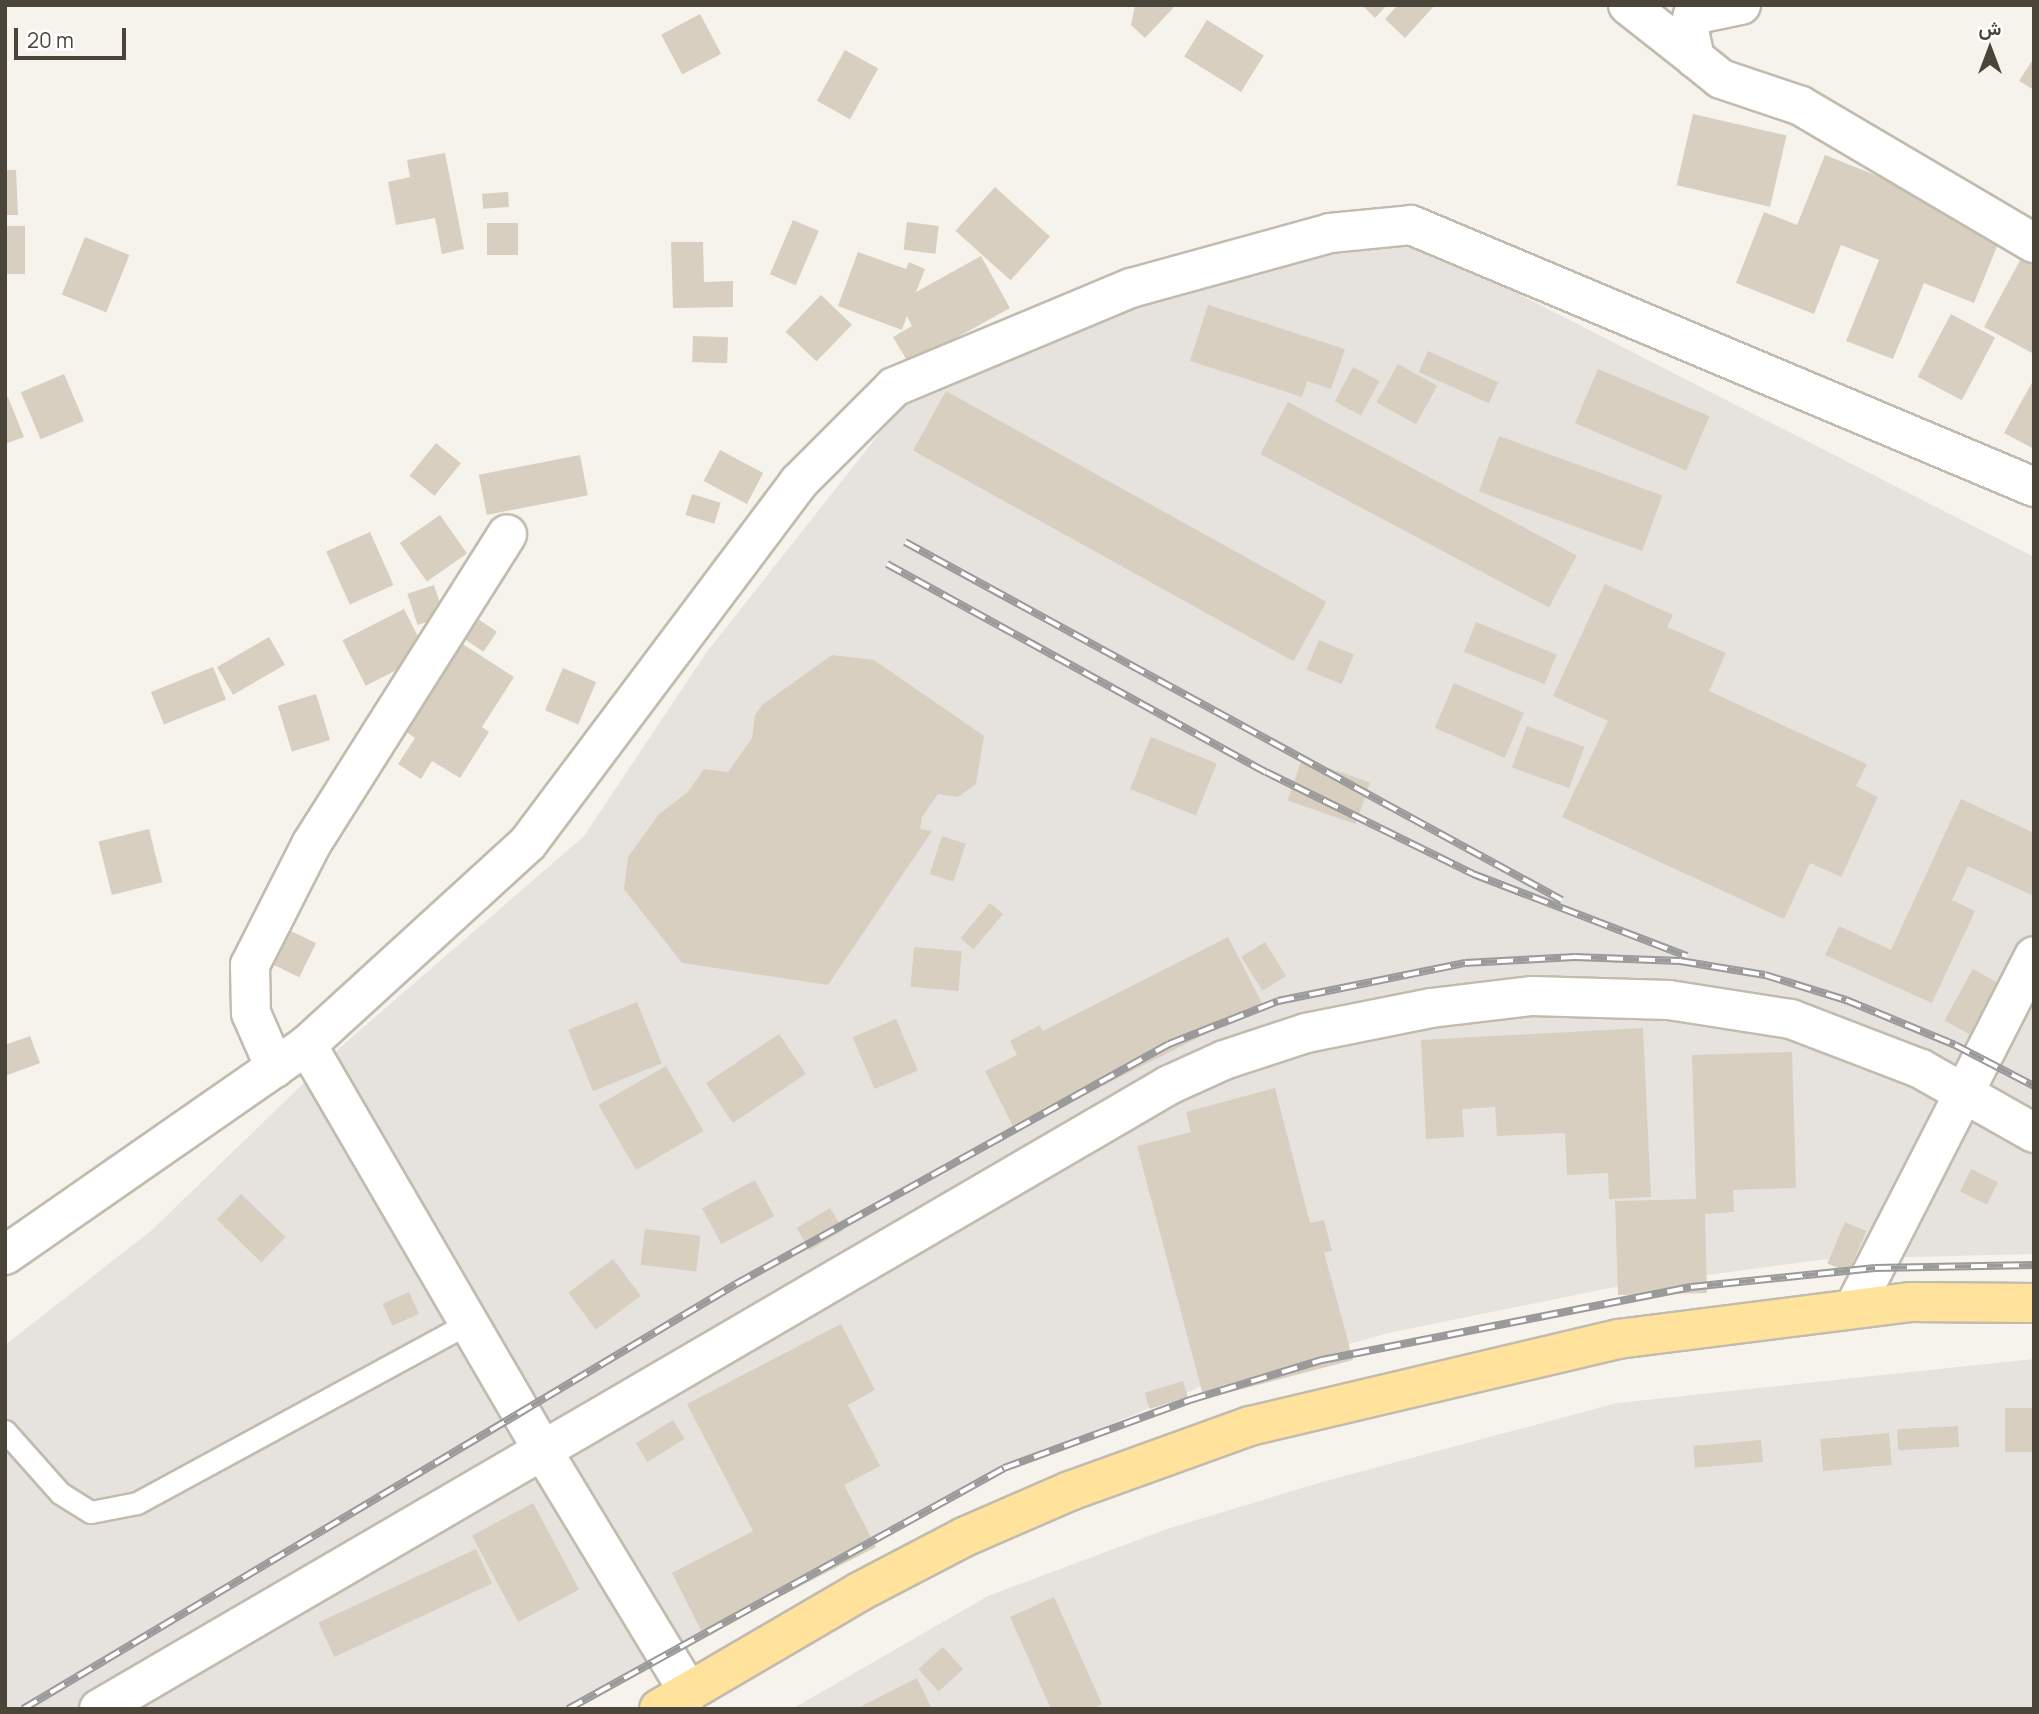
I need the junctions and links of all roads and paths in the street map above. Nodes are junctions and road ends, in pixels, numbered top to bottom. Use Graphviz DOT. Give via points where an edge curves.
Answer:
graph roads {
  1 [pos="1628,5"];
  2 [pos="1741,5"];
  3 [pos="1695,58"];
  4 [pos="2034,243"];
  5 [pos="2034,487"];
  6 [pos="507,535"];
  7 [pos="2034,956"];
  8 [pos="307,1045"];
  9 [pos="275,1068"];
  10 [pos="1965,1094"];
  11 [pos="2034,1133"];
  12 [pos="5,1255"];
  13 [pos="2034,1303"];
  14 [pos="1854,1308"];
  15 [pos="468,1323"];
  16 [pos="5,1431"];
  17 [pos="544,1453"];
  18 [pos="674,1700"];
  19 [pos="99,1709"];
  1 -- 3 [label="street"];
  2 -- 3 [label="street" via="1693,15 1689,30"];
  3 -- 4 [label="street" via="1721,79 1801,106"];
  5 -- 8 [label="street" via="1411,225 1330,233 1131,288 894,387 799,482 528,842"];
  6 -- 9 [label="street" via="312,843 250,965 251,1013"];
  7 -- 10 [label="street"];
  8 -- 9 [label="street"];
  8 -- 15 [label="street"];
  9 -- 12 [label="street"];
  10 -- 11 [label="street"];
  10 -- 14 [label="street"];
  10 -- 17 [label="street" via="1921,1069 1791,1019 1670,1000 1532,996 1431,1008 1306,1033 1224,1060 1169,1085"];
  13 -- 14 [label="main road" via="1910,1302"];
  14 -- 18 [label="main road" via="1618,1339 1250,1426 1070,1491 964,1537 859,1592"];
  15 -- 16 [label="lane" via="137,1503 91,1512 60,1493"];
  15 -- 17 [label="street"];
  17 -- 18 [label="street"];
  17 -- 19 [label="street"];
}
